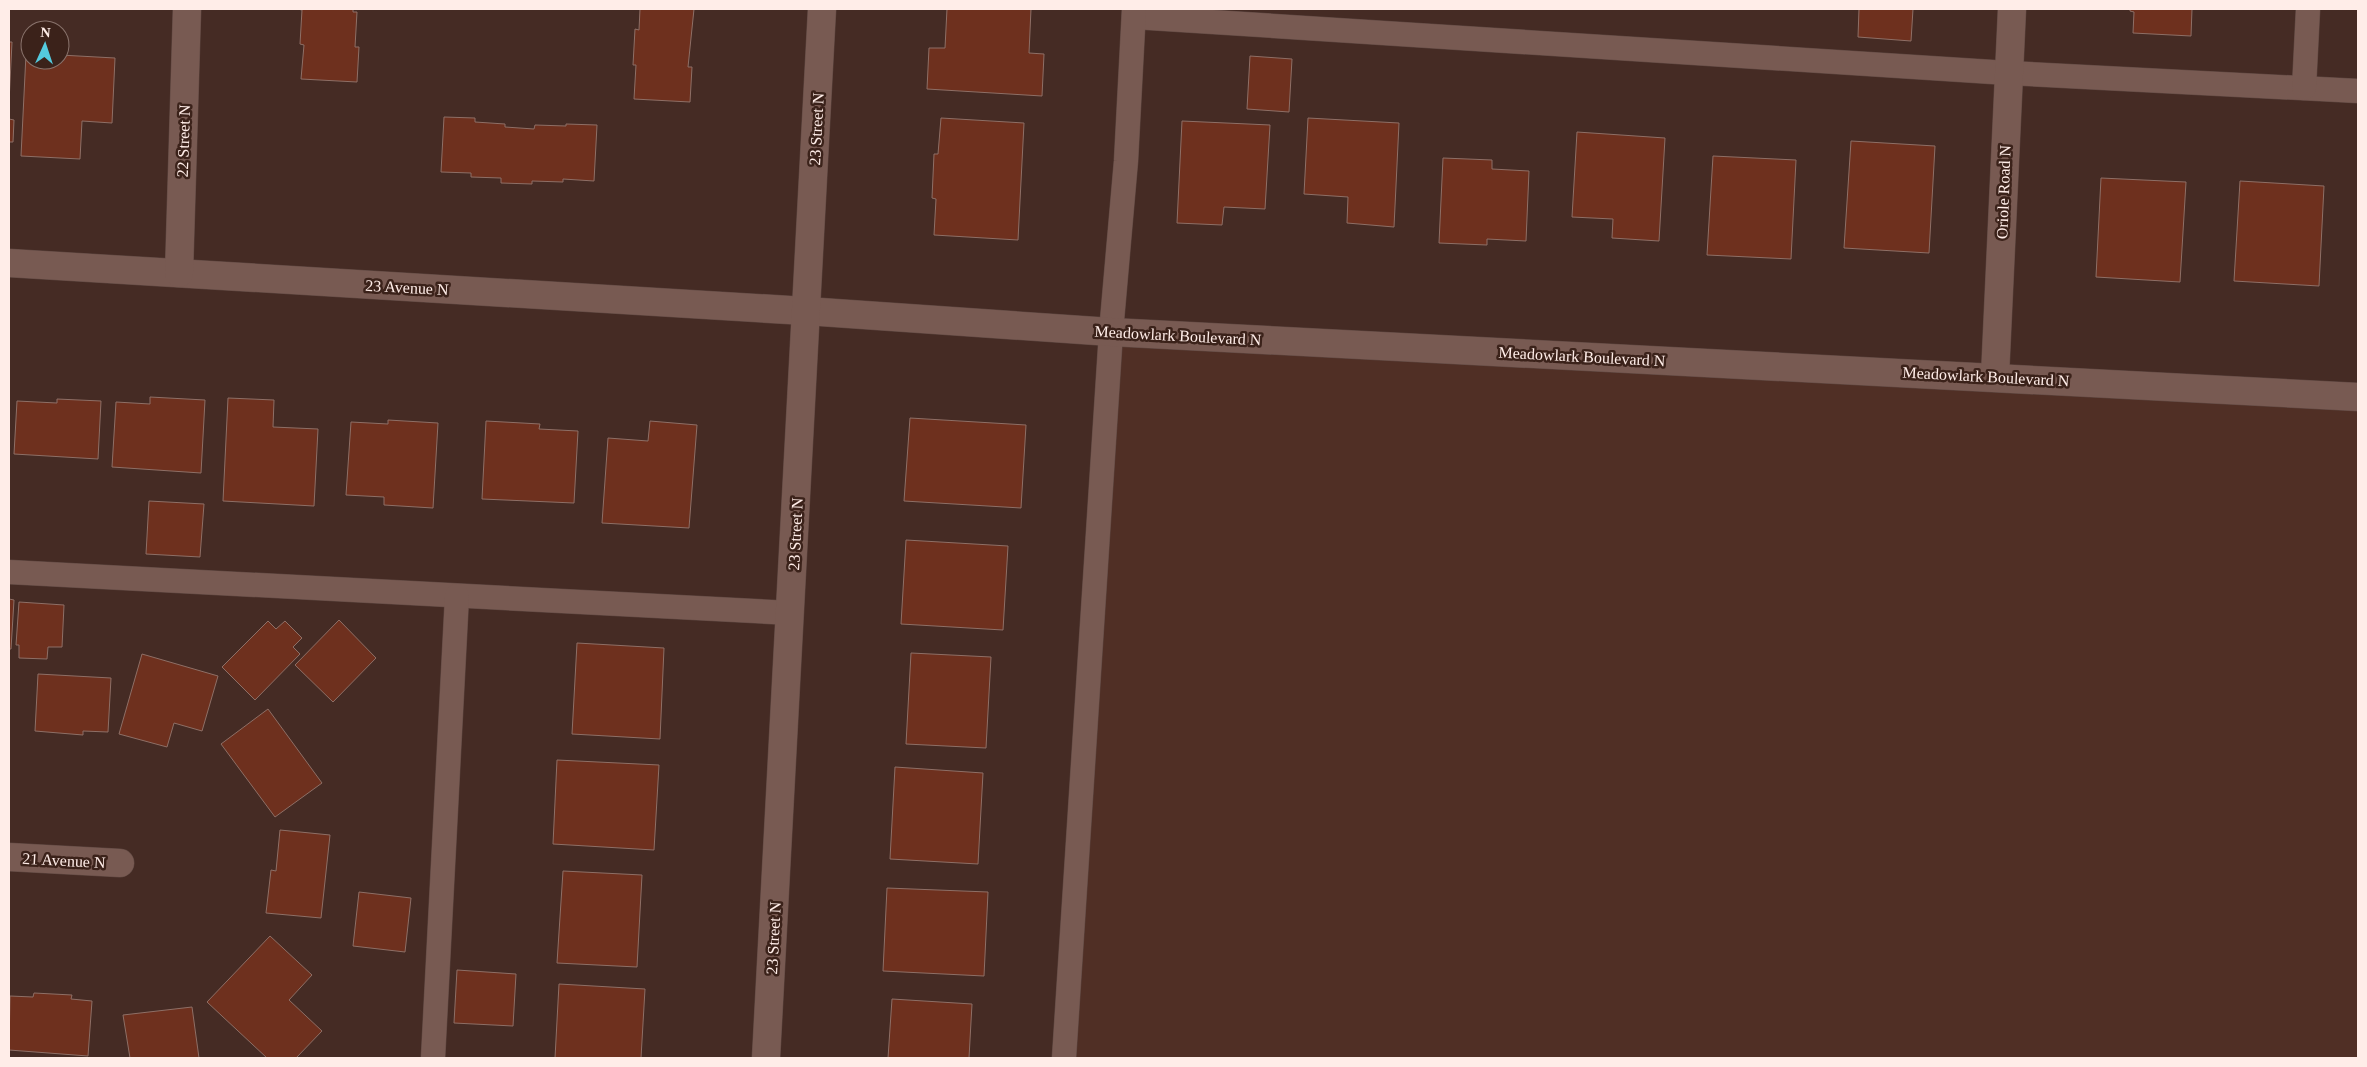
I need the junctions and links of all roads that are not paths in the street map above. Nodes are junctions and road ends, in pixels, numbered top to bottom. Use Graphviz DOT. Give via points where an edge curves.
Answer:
graph roads {
  1 [pos="187,9"];
  2 [pos="822,9"];
  3 [pos="2012,9"];
  4 [pos="2308,9"];
  5 [pos="1134,13"];
  6 [pos="2008,73"];
  7 [pos="2304,88"];
  8 [pos="2358,91"];
  9 [pos="9,263"];
  10 [pos="179,273"];
  11 [pos="806,311"];
  12 [pos="1111,332"];
  13 [pos="1995,376"];
  14 [pos="2358,397"];
  15 [pos="9,572"];
  16 [pos="457,596"];
  17 [pos="790,613"];
  18 [pos="9,857"];
  19 [pos="120,863"];
  20 [pos="433,1058"];
  21 [pos="766,1058"];
  22 [pos="1064,1058"];
  1 -- 10 [label="street, 22 Street N"];
  2 -- 11 [label="street, 23 Street N"];
  3 -- 6 [label="street, Oriole Road N"];
  4 -- 7 [label="lane"];
  5 -- 6 [label="lane"];
  5 -- 12 [label="lane" via="1126,161"];
  6 -- 7 [label="lane"];
  6 -- 13 [label="street, Oriole Road N"];
  7 -- 8 [label="lane"];
  9 -- 10 [label="street, 23 Avenue N"];
  10 -- 11 [label="street, 23 Avenue N"];
  11 -- 12 [label="street, Meadowlark Boulevard N"];
  11 -- 17 [label="street, 23 Street N"];
  12 -- 13 [label="street, Meadowlark Boulevard N"];
  12 -- 22 [label="lane"];
  13 -- 14 [label="street, Meadowlark Boulevard N"];
  15 -- 16 [label="lane"];
  16 -- 17 [label="lane"];
  16 -- 20 [label="lane"];
  17 -- 21 [label="street, 23 Street N"];
  18 -- 19 [label="street, 21 Avenue N"];
}
